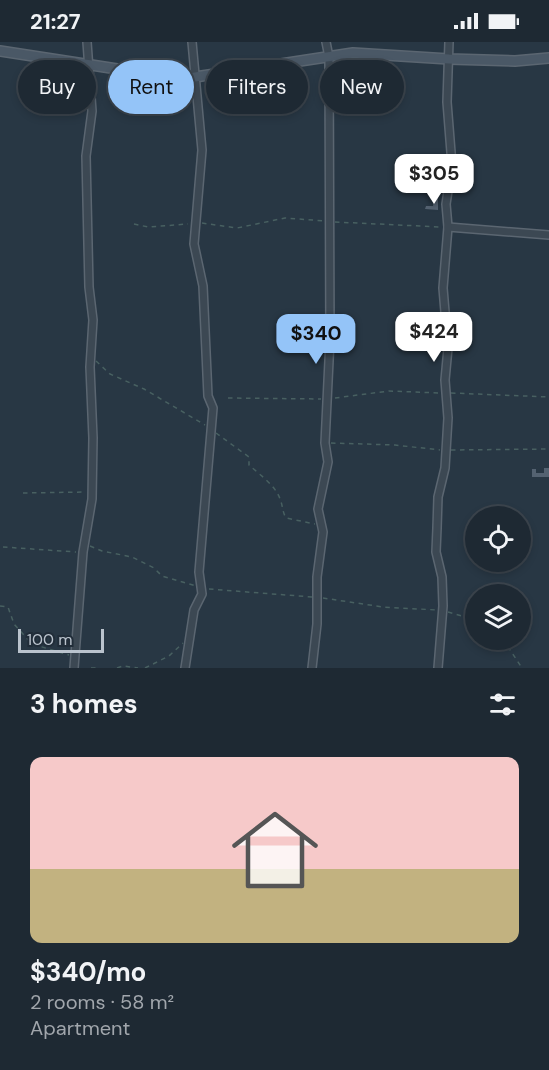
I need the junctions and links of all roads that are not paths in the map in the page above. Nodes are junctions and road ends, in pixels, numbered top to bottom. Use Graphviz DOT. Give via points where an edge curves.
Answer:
graph roads {
  1 [pos="87,42"];
  2 [pos="192,42"];
  3 [pos="326,42"];
  4 [pos="449,42"];
  5 [pos="0,51"];
  6 [pos="328,57"];
  7 [pos="549,58"];
  8 [pos="449,59"];
  9 [pos="53,60"];
  10 [pos="88,60"];
  11 [pos="96,67"];
  12 [pos="195,77"];
  13 [pos="92,114"];
  14 [pos="448,227"];
  15 [pos="549,234"];
  16 [pos="74,668"];
  17 [pos="185,668"];
  18 [pos="312,668"];
  19 [pos="438,668"];
  1 -- 10 [label="street"];
  2 -- 12 [label="street"];
  3 -- 6 [label="street"];
  4 -- 8 [label="street"];
  5 -- 9 [label="street"];
  6 -- 8 [label="street" via="352,52"];
  6 -- 12 [label="street"];
  6 -- 18 [label="street" via="328,462 318,508 323,532"];
  7 -- 8 [label="street"];
  8 -- 14 [label="street" via="447,102 452,165 446,204"];
  11 -- 12 [label="street" via="182,79"];
  12 -- 17 [label="street" via="202,150 194,244 203,286 208,396 213,408 199,572 202,594 194,610"];
  13 -- 16 [label="street" via="86,156 93,321 92,492"];
  14 -- 15 [label="street"];
  14 -- 19 [label="street" via="443,288 448,418 436,536 443,610"];
}
